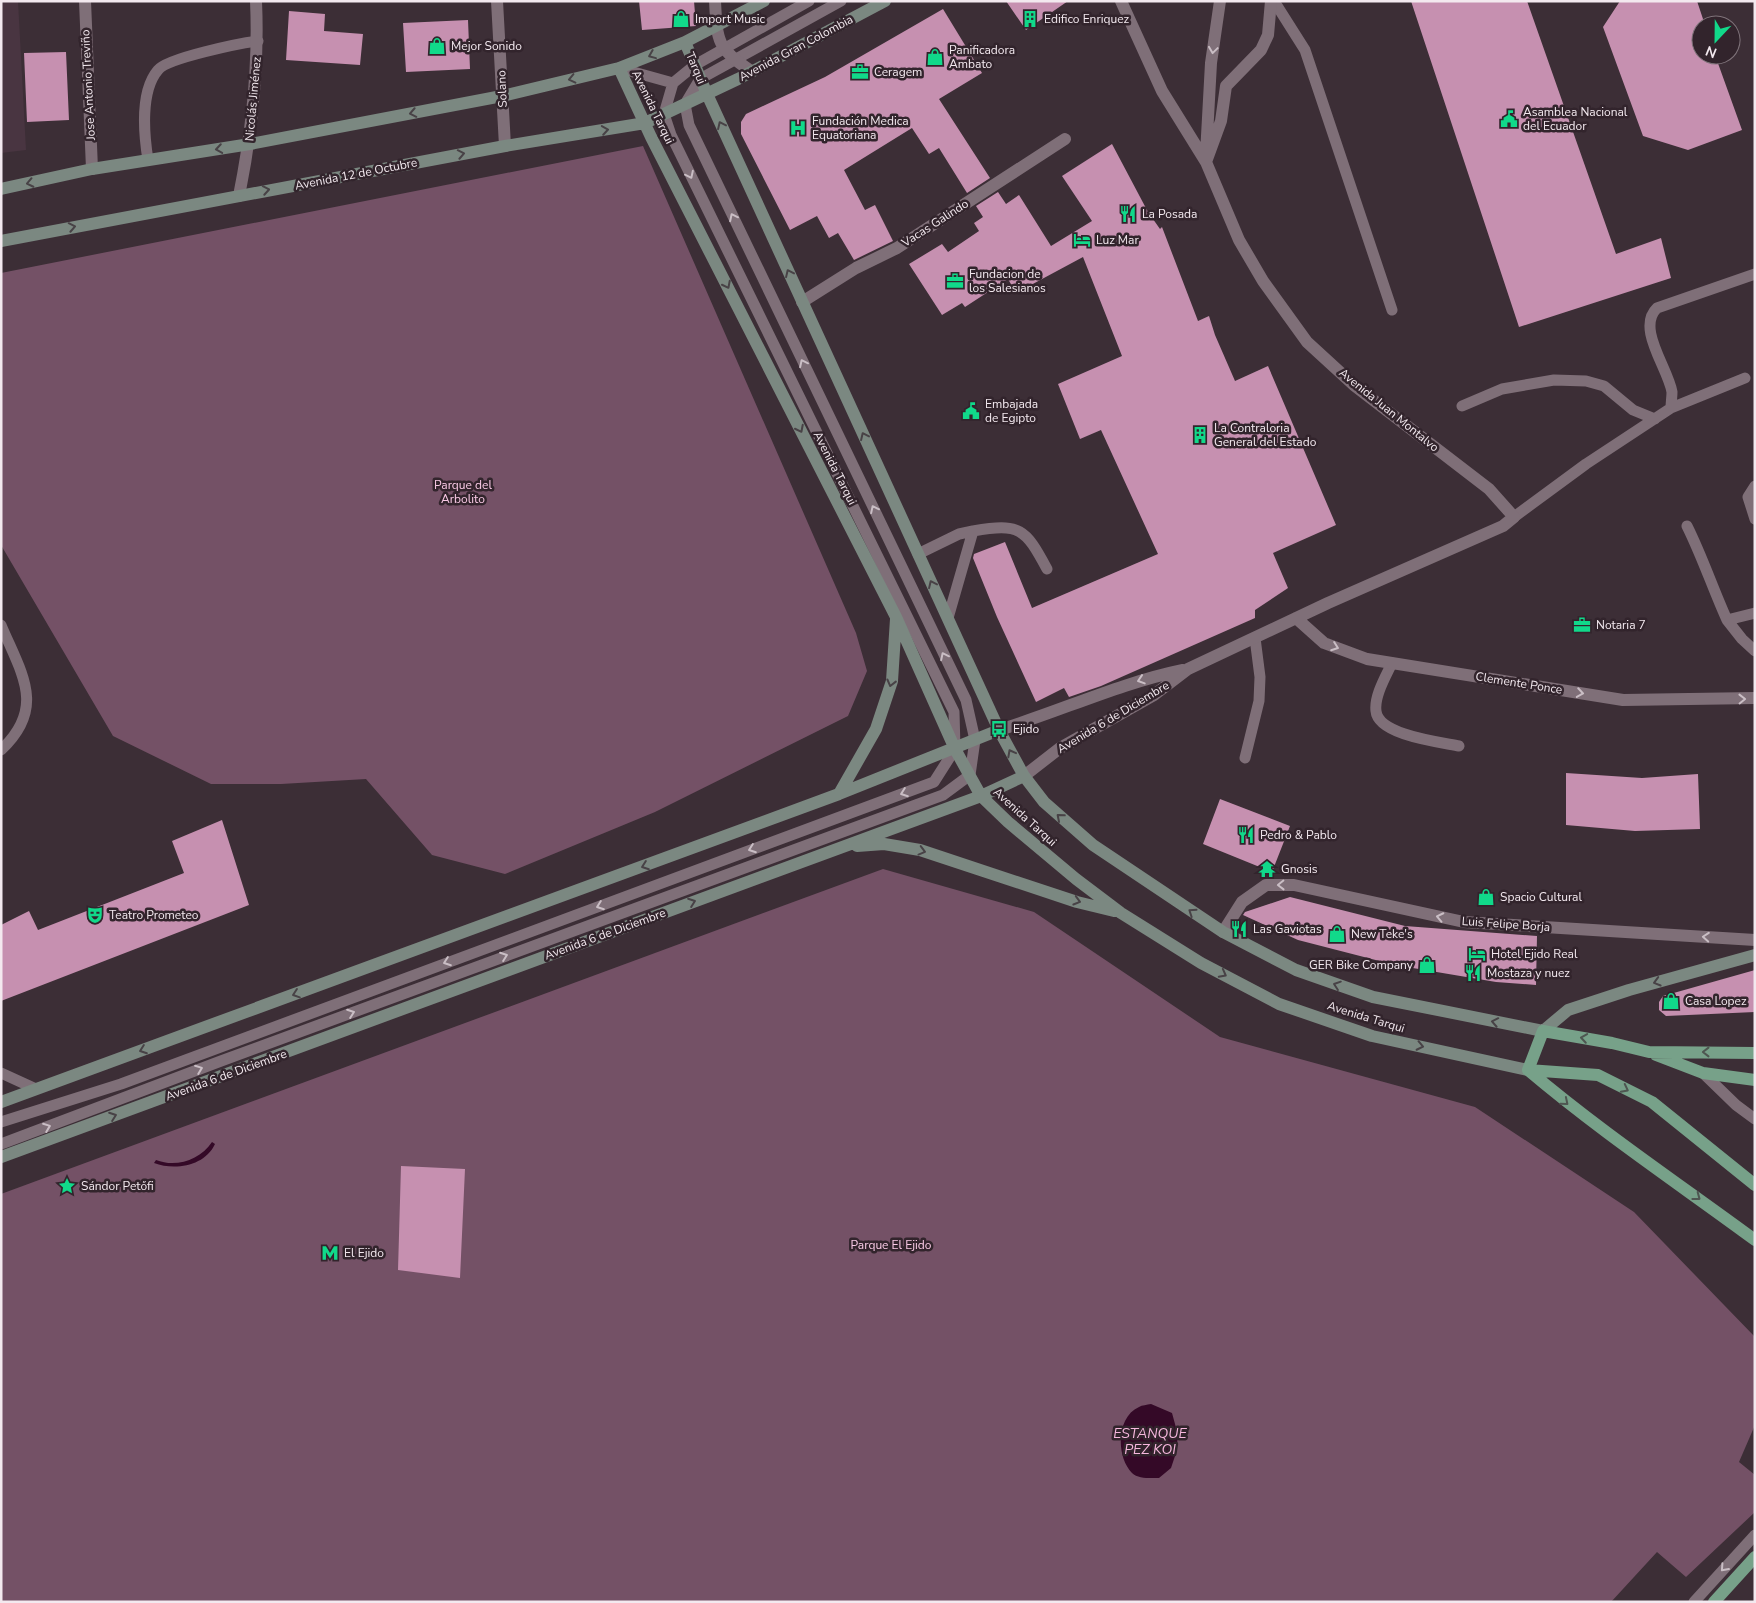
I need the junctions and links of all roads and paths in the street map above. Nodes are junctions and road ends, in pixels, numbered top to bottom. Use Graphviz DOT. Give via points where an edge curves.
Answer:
graph roads {
  1 [pos="85,1"];
  2 [pos="256,1"];
  3 [pos="497,1"];
  4 [pos="715,1"];
  5 [pos="764,1"];
  6 [pos="809,1"];
  7 [pos="841,1"];
  8 [pos="885,1"];
  9 [pos="1121,1"];
  10 [pos="1220,1"];
  11 [pos="1272,1"];
  12 [pos="716,27"];
  13 [pos="258,41"];
  14 [pos="685,42"];
  15 [pos="724,48"];
  16 [pos="735,60"];
  17 [pos="695,64"];
  18 [pos="619,68"];
  19 [pos="752,72"];
  20 [pos="700,79"];
  21 [pos="673,82"];
  22 [pos="707,94"];
  23 [pos="502,96"];
  24 [pos="685,104"];
  25 [pos="664,114"];
  26 [pos="645,123"];
  27 [pos="1066,139"];
  28 [pos="250,144"];
  29 [pos="505,146"];
  30 [pos="148,160"];
  31 [pos="1206,162"];
  32 [pos="92,169"];
  33 [pos="1,189"];
  34 [pos="239,196"];
  35 [pos="1,241"];
  36 [pos="1755,274"];
  37 [pos="802,302"];
  38 [pos="1392,310"];
  39 [pos="1745,378"];
  40 [pos="1462,406"];
  41 [pos="1671,408"];
  42 [pos="1655,419"];
  43 [pos="1755,486"];
  44 [pos="1514,517"];
  45 [pos="1755,519"];
  46 [pos="1686,526"];
  47 [pos="973,531"];
  48 [pos="918,554"];
  49 [pos="1047,569"];
  50 [pos="1755,612"];
  51 [pos="896,617"];
  52 [pos="948,618"];
  53 [pos="1296,618"];
  54 [pos="1727,620"];
  55 [pos="1,625"];
  56 [pos="1255,638"];
  57 [pos="1755,651"];
  58 [pos="1392,663"];
  59 [pos="1188,669"];
  60 [pos="1755,698"];
  61 [pos="999,730"];
  62 [pos="975,740"];
  63 [pos="1459,746"];
  64 [pos="955,749"];
  65 [pos="1,750"];
  66 [pos="1245,758"];
  67 [pos="970,775"];
  68 [pos="1024,776"];
  69 [pos="839,794"];
  70 [pos="982,796"];
  71 [pos="839,848"];
  72 [pos="1121,913"];
  73 [pos="1223,932"];
  74 [pos="1755,940"];
  75 [pos="1755,954"];
  76 [pos="1542,1031"];
  77 [pos="1649,1052"];
  78 [pos="1755,1053"];
  79 [pos="1528,1070"];
  80 [pos="1,1073"];
  81 [pos="1704,1073"];
  82 [pos="1755,1080"];
  83 [pos="36,1089"];
  84 [pos="1,1102"];
  85 [pos="1755,1119"];
  86 [pos="1,1122"];
  87 [pos="1,1144"];
  88 [pos="1,1157"];
  89 [pos="1755,1185"];
  90 [pos="1755,1240"];
  91 [pos="1755,1535"];
  92 [pos="1755,1557"];
  93 [pos="1694,1602"];
  94 [pos="1714,1602"];
  1 -- 32 [label="street, Jose Antonio Treviño"];
  2 -- 13 [label="street, Nicolás Jiménez"];
  3 -- 23 [label="street, Solano"];
  4 -- 12 [label="street"];
  5 -- 12 [label="main road"];
  6 -- 15 [label="lane"];
  7 -- 16 [label="lane"];
  8 -- 19 [label="main road, Avenida Gran Colombia"];
  9 -- 31 [label="street, Avenida Juan Montalvo" via="1162,91"];
  10 -- 31 [label="street, Avenida Juan Montalvo, one-way" via="1211,63"];
  11 -- 31 [label="street" via="1268,35 1262,50 1226,86 1221,121"];
  11 -- 38 [label="lane" via="1305,50"];
  12 -- 14 [label="main road"];
  12 -- 15 [label="street"];
  13 -- 28 [label="street, Nicolás Jiménez"];
  13 -- 30 [label="lane" via="199,54 159,68 150,82 143,130"];
  14 -- 17 [label="main road, Tarqui"];
  14 -- 18 [label="main road, one-way"];
  15 -- 16 [label="street"];
  15 -- 17 [label="lane"];
  16 -- 19 [label="street"];
  16 -- 20 [label="lane"];
  17 -- 20 [label="main road, Tarqui"];
  17 -- 21 [label="lane"];
  18 -- 21 [label="lane"];
  18 -- 23 [label="main road, one-way"];
  18 -- 26 [label="main road, Avenida Tarqui"];
  19 -- 22 [label="main road, Avenida Gran Colombia"];
  20 -- 22 [label="main road, Tarqui"];
  20 -- 24 [label="lane"];
  21 -- 25 [label="lane"];
  22 -- 24 [label="main road, Avenida 12 de Octubre"];
  37 -- 22 [label="main road, Avenida Tarqui, one-way"];
  23 -- 28 [label="main road, one-way"];
  23 -- 29 [label="street, Solano"];
  24 -- 25 [label="main road, Avenida 12 de Octubre"];
  62 -- 24 [label="lane, one-way" via="966,700 688,125"];
  25 -- 26 [label="main road, Avenida 12 de Octubre"];
  25 -- 64 [label="lane, one-way" via="671,135 954,712"];
  29 -- 26 [label="main road, Avenida 12 de Octubre, one-way"];
  26 -- 51 [label="main road, Avenida Tarqui, one-way"];
  27 -- 37 [label="street, Vacas Galindo" via="897,248 856,268"];
  28 -- 30 [label="main road, one-way"];
  28 -- 34 [label="street, Nicolás Jiménez"];
  34 -- 29 [label="main road, Avenida 12 de Octubre, one-way"];
  30 -- 32 [label="main road"];
  31 -- 44 [label="street, Avenida Juan Montalvo" via="1239,240 1263,281 1307,342 1355,386 1489,489"];
  32 -- 33 [label="main road, one-way"];
  35 -- 34 [label="main road, Avenida 12 de Octubre, one-way"];
  36 -- 41 [label="lane" via="1657,308 1651,314 1648,327 1672,392"];
  48 -- 37 [label="main road, Avenida Tarqui, one-way"];
  39 -- 41 [label="lane"];
  40 -- 42 [label="lane" via="1502,389 1554,380 1586,381 1604,386 1633,410"];
  41 -- 42 [label="lane"];
  42 -- 44 [label="lane"];
  43 -- 45 [label="lane" via="1748,497"];
  44 -- 53 [label="street, Avenida 6 de Diciembre" via="1503,526 1454,549"];
  46 -- 54 [label="lane"];
  47 -- 48 [label="lane" via="959,534"];
  47 -- 49 [label="lane" via="1011,527 1022,532 1034,545"];
  47 -- 52 [label="lane"];
  52 -- 48 [label="main road, Avenida Tarqui, one-way"];
  50 -- 54 [label="lane"];
  51 -- 64 [label="main road, Avenida Tarqui"];
  51 -- 69 [label="main road, one-way" via="892,681 876,729"];
  52 -- 61 [label="main road, Avenida Tarqui"];
  53 -- 56 [label="street, Avenida 6 de Diciembre"];
  53 -- 58 [label="street, Clemente Ponce, one-way" via="1324,643 1367,659"];
  54 -- 57 [label="lane"];
  55 -- 65 [label="lane" via="26,685 26,716 13,739"];
  56 -- 59 [label="street, Avenida 6 de Diciembre"];
  56 -- 66 [label="lane" via="1260,677 1259,701"];
  58 -- 60 [label="street, Clemente Ponce, one-way" via="1623,700"];
  58 -- 63 [label="lane" via="1380,690 1376,711 1380,723 1397,732"];
  59 -- 61 [label="street, Avenida 6 de Diciembre, one-way" via="1148,678"];
  59 -- 68 [label="street, Avenida 6 de Diciembre" via="1154,695 1060,748"];
  61 -- 62 [label="main road, Avenida 6 de Diciembre"];
  68 -- 61 [label="main road, Avenida Tarqui, one-way"];
  62 -- 64 [label="main road, Avenida 6 de Diciembre"];
  62 -- 67 [label="lane"];
  64 -- 67 [label="main road, Avenida Tarqui"];
  64 -- 69 [label="main road, Avenida 6 de Diciembre"];
  64 -- 86 [label="lane, one-way" via="934,782 121,1084"];
  67 -- 70 [label="main road, Avenida Tarqui"];
  87 -- 67 [label="lane, one-way" via="942,795"];
  68 -- 70 [label="main road, Avenida 6 de Diciembre"];
  73 -- 68 [label="main road, Avenida Tarqui, one-way" via="1093,845 1044,802"];
  69 -- 83 [label="main road, Avenida 6 de Diciembre, one-way"];
  70 -- 71 [label="main road, Avenida 6 de Diciembre"];
  70 -- 72 [label="main road, Avenida Tarqui" via="1008,822"];
  71 -- 72 [label="main road, one-way" via="884,844 920,850 1077,902"];
  88 -- 71 [label="main road, Avenida 6 de Diciembre, one-way"];
  72 -- 79 [label="main road, Avenida Tarqui, one-way" via="1201,963 1279,1004 1372,1036"];
  74 -- 73 [label="street, Luis Felipe Borja, one-way" via="1464,922 1294,885 1266,885 1242,902"];
  76 -- 73 [label="main road, Avenida Tarqui, one-way" via="1373,997 1296,970"];
  75 -- 76 [label="main road, one-way" via="1568,1010"];
  77 -- 76 [label="main road, Avenida Tarqui, one-way"];
  76 -- 79 [label="main road"];
  78 -- 77 [label="main road, Avenida Tarqui, one-way"];
  77 -- 81 [label="main road"];
  79 -- 89 [label="main road, one-way" via="1598,1075 1652,1102"];
  79 -- 90 [label="main road, Avenida Tarqui, one-way" via="1576,1112"];
  80 -- 83 [label="lane"];
  81 -- 82 [label="main road"];
  81 -- 85 [label="lane"];
  83 -- 84 [label="main road, Avenida 6 de Diciembre"];
  91 -- 93 [label="lane, one-way"];
  92 -- 94 [label="main road"];
}
